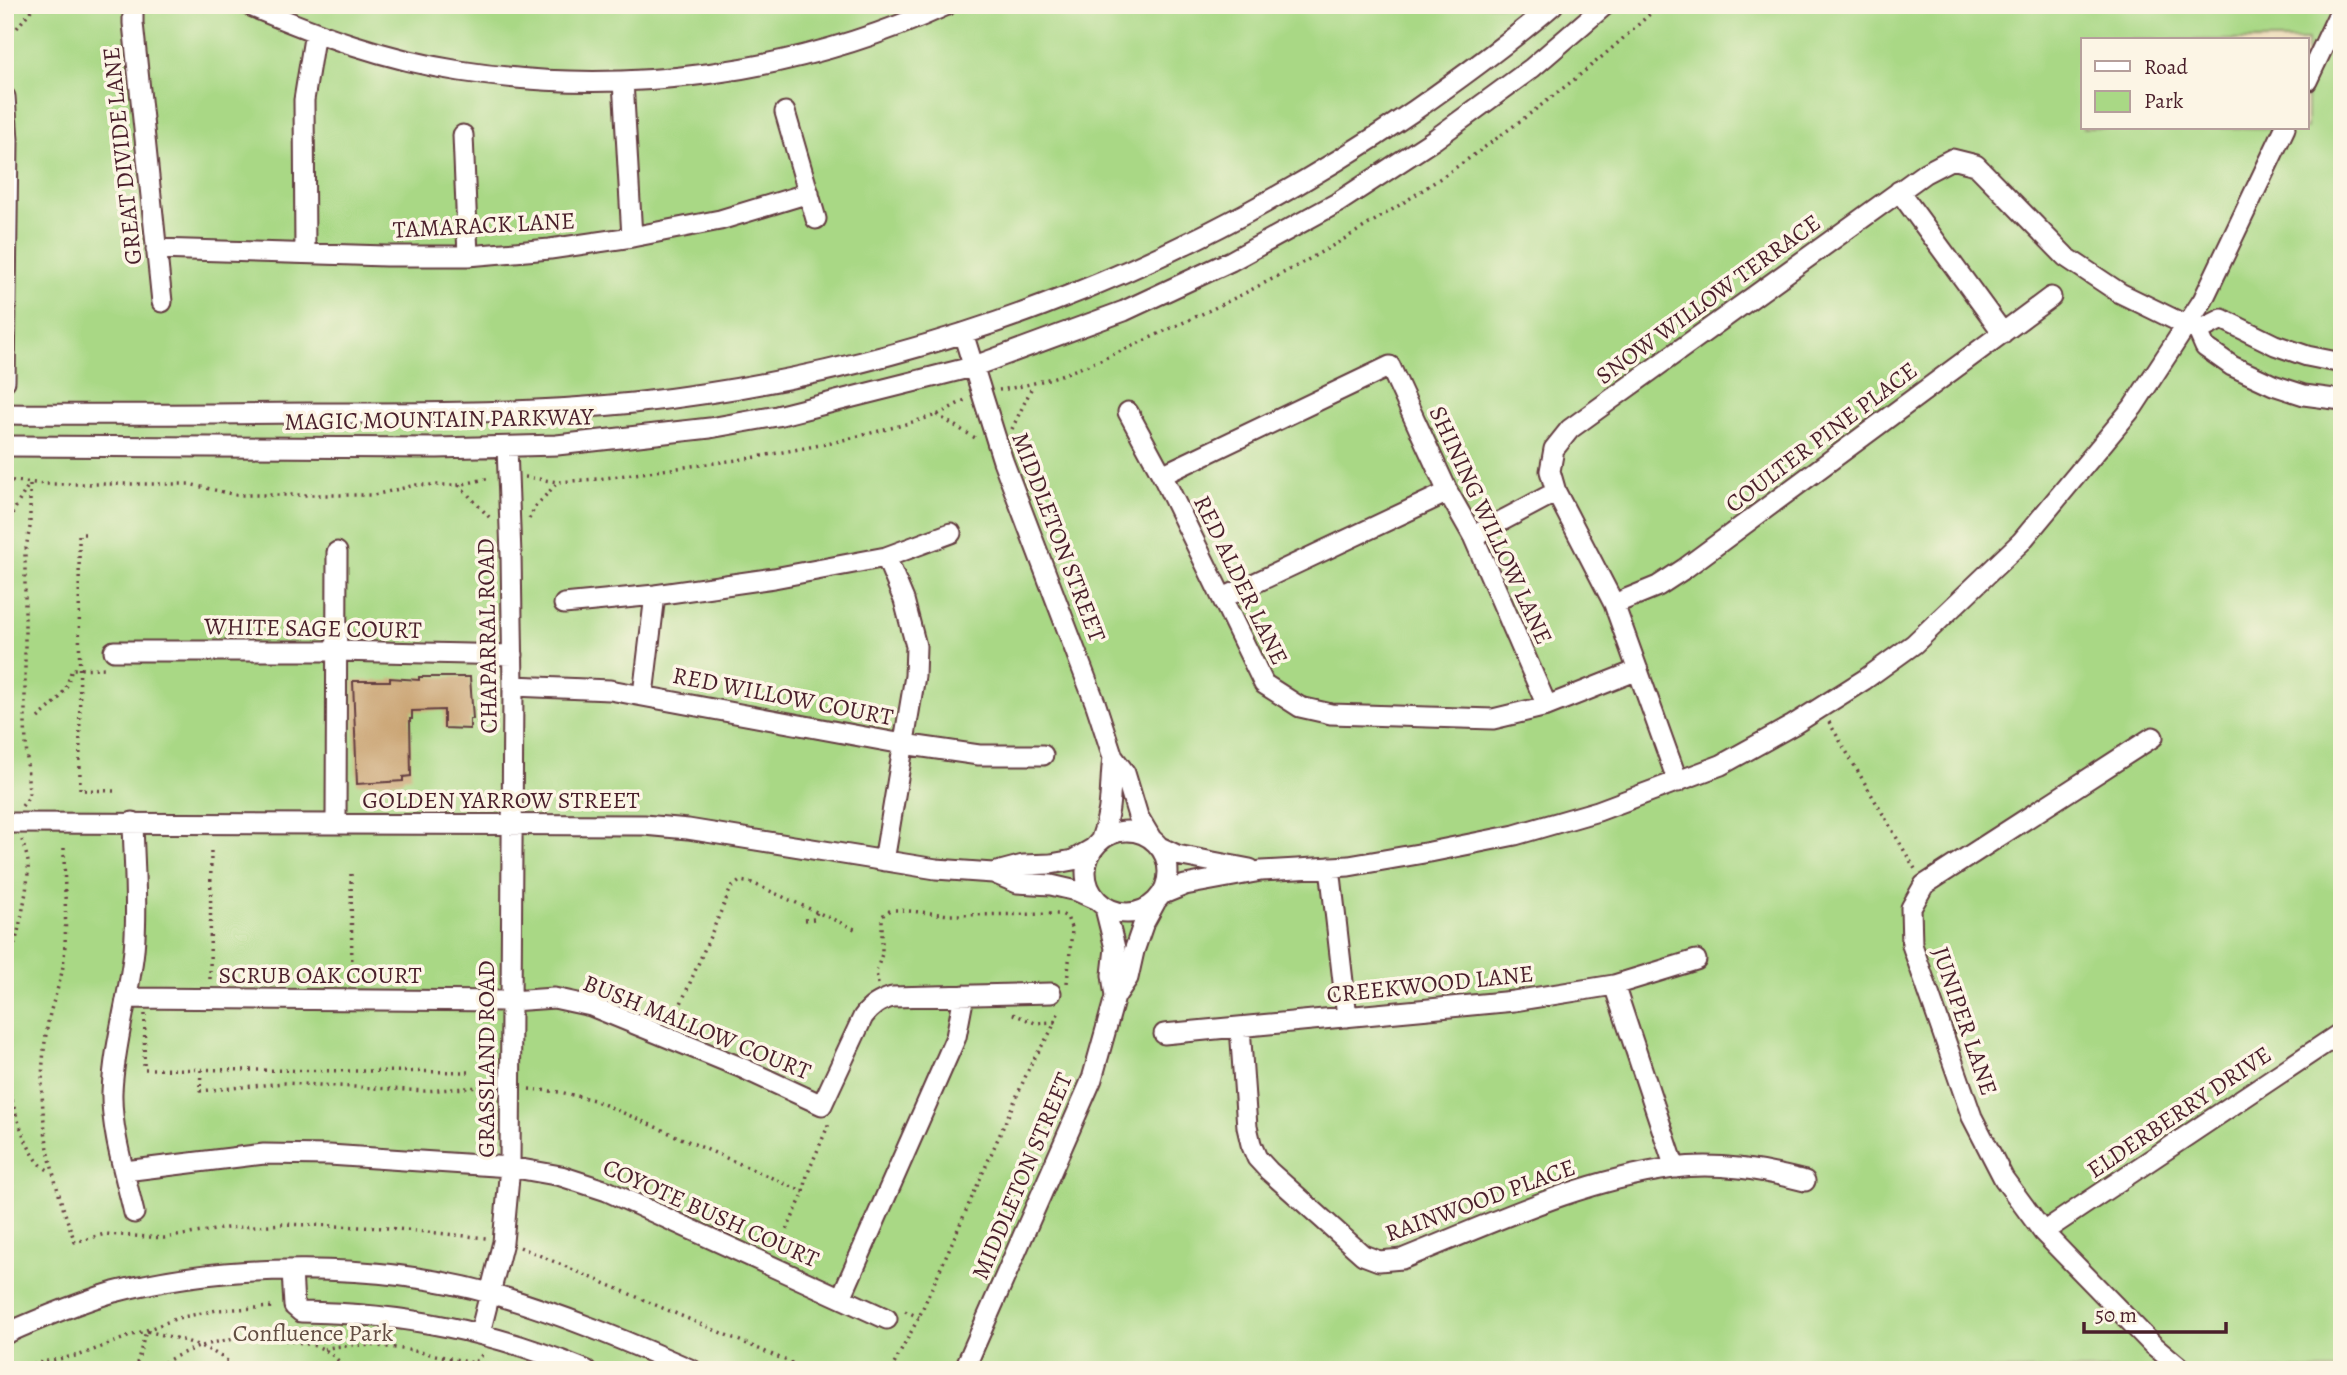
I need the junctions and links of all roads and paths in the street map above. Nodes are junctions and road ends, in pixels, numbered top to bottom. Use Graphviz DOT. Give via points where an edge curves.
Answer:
graph roads {
  1 [pos="35,5"];
  2 [pos="133,5"];
  3 [pos="248,5"];
  4 [pos="947,5"];
  5 [pos="1553,5"];
  6 [pos="1605,5"];
  7 [pos="1659,5"];
  8 [pos="2342,6"];
  9 [pos="16,28"];
  10 [pos="315,32"];
  11 [pos="2308,79"];
  12 [pos="623,81"];
  13 [pos="5,97"];
  14 [pos="785,112"];
  15 [pos="2284,130"];
  16 [pos="463,135"];
  17 [pos="1899,191"];
  18 [pos="809,193"];
  19 [pos="816,219"];
  20 [pos="632,237"];
  21 [pos="156,248"];
  22 [pos="305,253"];
  23 [pos="468,256"];
  24 [pos="2051,297"];
  25 [pos="162,302"];
  26 [pos="2192,328"];
  27 [pos="962,333"];
  28 [pos="2003,333"];
  29 [pos="2342,363"];
  30 [pos="972,367"];
  31 [pos="5,381"];
  32 [pos="1034,384"];
  33 [pos="1001,389"];
  34 [pos="2342,400"];
  35 [pos="962,401"];
  36 [pos="1128,412"];
  37 [pos="5,414"];
  38 [pos="937,415"];
  39 [pos="1016,419"];
  40 [pos="960,430"];
  41 [pos="5,446"];
  42 [pos="507,447"];
  43 [pos="1162,475"];
  44 [pos="529,477"];
  45 [pos="489,478"];
  46 [pos="5,480"];
  47 [pos="30,482"];
  48 [pos="558,482"];
  49 [pos="459,485"];
  50 [pos="1448,492"];
  51 [pos="1556,492"];
  52 [pos="535,507"];
  53 [pos="486,511"];
  54 [pos="5,526"];
  55 [pos="951,533"];
  56 [pos="85,534"];
  57 [pos="1473,536"];
  58 [pos="337,552"];
  59 [pos="886,557"];
  60 [pos="655,595"];
  61 [pos="1223,598"];
  62 [pos="564,604"];
  63 [pos="1614,604"];
  64 [pos="337,651"];
  65 [pos="513,655"];
  66 [pos="115,660"];
  67 [pos="79,668"];
  68 [pos="1638,670"];
  69 [pos="513,686"];
  70 [pos="643,695"];
  71 [pos="1547,706"];
  72 [pos="1821,708"];
  73 [pos="38,718"];
  74 [pos="2153,737"];
  75 [pos="903,744"];
  76 [pos="1043,755"];
  77 [pos="1113,757"];
  78 [pos="1678,782"];
  79 [pos="116,790"];
  80 [pos="29,797"];
  81 [pos="133,822"];
  82 [pos="336,824"];
  83 [pos="511,824"];
  84 [pos="13,829"];
  85 [pos="1156,843"];
  86 [pos="1097,844"];
  87 [pos="64,848"];
  88 [pos="211,848"];
  89 [pos="884,861"];
  90 [pos="1330,867"];
  91 [pos="1261,871"];
  92 [pos="993,873"];
  93 [pos="351,874"];
  94 [pos="1924,885"];
  95 [pos="1159,898"];
  96 [pos="1100,903"];
  97 [pos="817,912"];
  98 [pos="805,920"];
  99 [pos="859,931"];
  100 [pos="1696,960"];
  101 [pos="5,978"];
  102 [pos="1614,985"];
  103 [pos="964,995"];
  104 [pos="1059,996"];
  105 [pos="1115,997"];
  106 [pos="136,998"];
  107 [pos="210,999"];
  108 [pos="352,1000"];
  109 [pos="881,1000"];
  110 [pos="511,1001"];
  111 [pos="1347,1017"];
  112 [pos="1240,1027"];
  113 [pos="2342,1032"];
  114 [pos="1164,1034"];
  115 [pos="666,1037"];
  116 [pos="469,1072"];
  117 [pos="7,1080"];
  118 [pos="822,1105"];
  119 [pos="510,1167"];
  120 [pos="1675,1168"];
  121 [pos="51,1171"];
  122 [pos="125,1171"];
  123 [pos="1805,1181"];
  124 [pos="134,1213"];
  125 [pos="2043,1232"];
  126 [pos="503,1242"];
  127 [pos="770,1266"];
  128 [pos="292,1270"];
  129 [pos="491,1294"];
  130 [pos="841,1298"];
  131 [pos="294,1306"];
  132 [pos="887,1320"];
  133 [pos="146,1331"];
  134 [pos="480,1333"];
  135 [pos="5,1334"];
  136 [pos="201,1345"];
  137 [pos="324,1349"];
  138 [pos="492,1353"];
  139 [pos="5,1369"];
  140 [pos="135,1370"];
  141 [pos="152,1370"];
  142 [pos="238,1370"];
  143 [pos="348,1370"];
  144 [pos="586,1370"];
  145 [pos="692,1370"];
  146 [pos="808,1370"];
  147 [pos="891,1370"];
  148 [pos="964,1370"];
  149 [pos="2183,1370"];
  1 -- 9 [label="path"];
  2 -- 21 [label="street, GREAT DIVIDE LANE"];
  3 -- 10 [label="street"];
  4 -- 12 [label="street" via="870,37 804,56 731,70"];
  5 -- 27 [label="street, MAGIC MOUNTAIN PARKWAY" via="1458,80 1269,203 1058,301"];
  6 -- 30 [label="street, MAGIC MOUNTAIN PARKWAY" via="1521,76 1337,203 1231,261 1124,311"];
  7 -- 32 [label="path" via="1556,94 1453,171 1353,235 1246,294"];
  8 -- 11 [label="street"];
  10 -- 12 [label="street" via="458,71 526,80"];
  10 -- 22 [label="street" via="304,100"];
  12 -- 20 [label="street"];
  13 -- 31 [label="street"];
  14 -- 18 [label="street"];
  15 -- 26 [label="street"];
  16 -- 23 [label="street"];
  17 -- 26 [label="street, SNOW WILLOW TERRACE" via="1952,159 1976,165 2066,257 2120,293"];
  17 -- 28 [label="street"];
  17 -- 51 [label="street, SNOW WILLOW TERRACE" via="1570,429 1554,449 1550,471"];
  18 -- 19 [label="street"];
  18 -- 20 [label="street, TAMARACK LANE" via="720,220"];
  20 -- 23 [label="street, TAMARACK LANE"];
  21 -- 22 [label="street, TAMARACK LANE"];
  21 -- 25 [label="street, GREAT DIVIDE LANE"];
  22 -- 23 [label="street, TAMARACK LANE"];
  24 -- 28 [label="street, COULTER PINE PLACE"];
  26 -- 29 [label="street" via="2222,319 2275,345"];
  26 -- 34 [label="street" via="2205,347 2232,366 2304,395"];
  26 -- 72 [label="street" via="2021,542 1914,644"];
  27 -- 30 [label="street, MIDDLETON STREET"];
  27 -- 37 [label="street, MAGIC MOUNTAIN PARKWAY" via="790,378 560,410"];
  28 -- 63 [label="street, COULTER PINE PLACE" via="1684,569 1658,586"];
  30 -- 42 [label="street, MAGIC MOUNTAIN PARKWAY" via="777,416 710,428"];
  30 -- 77 [label="street, MIDDLETON STREET"];
  32 -- 33 [label="path"];
  32 -- 39 [label="path"];
  35 -- 38 [label="path"];
  36 -- 43 [label="street, RED ALDER LANE"];
  38 -- 40 [label="path"];
  38 -- 48 [label="path" via="762,456"];
  41 -- 42 [label="street, MAGIC MOUNTAIN PARKWAY"];
  42 -- 65 [label="street, CHAPARRAL ROAD"];
  43 -- 50 [label="street, SHINING WILLOW LANE" via="1390,366"];
  43 -- 61 [label="street, RED ALDER LANE"];
  44 -- 48 [label="path"];
  45 -- 49 [label="path"];
  46 -- 47 [label="path"];
  47 -- 49 [label="path" via="189,484 236,495 374,495 415,485"];
  47 -- 54 [label="path"];
  47 -- 80 [label="path" via="25,553"];
  48 -- 52 [label="path"];
  49 -- 53 [label="path"];
  50 -- 57 [label="street, SHINING WILLOW LANE"];
  50 -- 61 [label="street"];
  51 -- 57 [label="street"];
  51 -- 63 [label="street, SNOW WILLOW TERRACE"];
  55 -- 59 [label="street"];
  56 -- 67 [label="path" via="79,534"];
  57 -- 71 [label="street, SHINING WILLOW LANE"];
  58 -- 64 [label="street"];
  59 -- 60 [label="street"];
  59 -- 75 [label="street" via="916,646"];
  60 -- 62 [label="street"];
  60 -- 70 [label="street"];
  61 -- 71 [label="street, RED ALDER LANE" via="1264,684 1300,708 1331,714 1493,719"];
  63 -- 68 [label="street, SNOW WILLOW TERRACE"];
  64 -- 65 [label="street, WHITE SAGE COURT"];
  64 -- 66 [label="street, WHITE SAGE COURT"];
  64 -- 82 [label="street"];
  65 -- 69 [label="street, CHAPARRAL ROAD"];
  66 -- 67 [label="path"];
  67 -- 73 [label="path" via="72,669 57,701"];
  67 -- 79 [label="path" via="80,790"];
  68 -- 71 [label="street, RED ALDER LANE"];
  68 -- 78 [label="street, SNOW WILLOW TERRACE"];
  69 -- 70 [label="street, RED WILLOW COURT"];
  69 -- 83 [label="street, CHAPARRAL ROAD"];
  70 -- 75 [label="street, RED WILLOW COURT"];
  72 -- 78 [label="street" via="1721,765"];
  72 -- 94 [label="path"];
  74 -- 94 [label="street"];
  75 -- 76 [label="street, RED WILLOW COURT" via="979,755"];
  75 -- 89 [label="street"];
  77 -- 85 [label="street, MIDDLETON STREET" via="1125,773 1138,816"];
  77 -- 86 [label="street, MIDDLETON STREET" via="1108,820"];
  78 -- 90 [label="street" via="1515,835"];
  81 -- 82 [label="street, GOLDEN YARROW STREET"];
  81 -- 84 [label="street, GOLDEN YARROW STREET"];
  81 -- 106 [label="street"];
  82 -- 83 [label="street, GOLDEN YARROW STREET"];
  83 -- 89 [label="street, GOLDEN YARROW STREET" via="688,828"];
  83 -- 110 [label="street, GRASSLAND ROAD"];
  84 -- 101 [label="path" via="28,862 18,931"];
  85 -- 86 [label="street" via="1126,830"];
  85 -- 91 [label="street" via="1177,855"];
  85 -- 95 [label="street" via="1167,858 1169,871"];
  86 -- 92 [label="street, GOLDEN YARROW STREET" via="1073,860"];
  86 -- 96 [label="street" via="1085,875"];
  87 -- 121 [label="path" via="63,968 49,1014 42,1063 43,1123"];
  88 -- 107 [label="path"];
  89 -- 92 [label="street, GOLDEN YARROW STREET"];
  90 -- 91 [label="street"];
  90 -- 111 [label="street"];
  91 -- 95 [label="street" via="1185,885"];
  92 -- 96 [label="street, GOLDEN YARROW STREET" via="1017,883 1077,891"];
  93 -- 108 [label="path"];
  94 -- 125 [label="street, JUNIPER LANE" via="1911,908 1912,945 1972,1117 2004,1179"];
  95 -- 96 [label="street" via="1131,914"];
  95 -- 105 [label="street, MIDDLETON STREET" via="1134,951 1128,978"];
  96 -- 105 [label="street, MIDDLETON STREET" via="1115,948"];
  97 -- 98 [label="path" via="814,919"];
  97 -- 99 [label="path"];
  97 -- 115 [label="path" via="752,883 735,884"];
  100 -- 102 [label="street, CREEKWOOD LANE"];
  102 -- 111 [label="street, CREEKWOOD LANE" via="1514,1001"];
  102 -- 120 [label="street"];
  103 -- 104 [label="street"];
  103 -- 109 [label="street"];
  103 -- 130 [label="street" via="956,1037"];
  104 -- 109 [label="path" via="1072,930 1067,917 891,910 881,921 882,954 876,972"];
  104 -- 147 [label="path" via="1051,1031 1031,1064"];
  105 -- 148 [label="street, MIDDLETON STREET" via="1091,1079"];
  106 -- 107 [label="street, SCRUB OAK COURT"];
  106 -- 116 [label="path" via="144,1069"];
  106 -- 122 [label="street" via="117,1044 112,1094"];
  107 -- 108 [label="street, SCRUB OAK COURT"];
  108 -- 110 [label="street, SCRUB OAK COURT"];
  109 -- 118 [label="street" via="863,1017"];
  110 -- 115 [label="street, BUSH MALLOW COURT" via="554,998 591,1006"];
  110 -- 119 [label="street, GRASSLAND ROAD"];
  111 -- 112 [label="street, CREEKWOOD LANE"];
  112 -- 114 [label="street, CREEKWOOD LANE"];
  112 -- 120 [label="street, RAINWOOD PLACE" via="1247,1127 1257,1158 1363,1255 1379,1261 1402,1259 1606,1181"];
  113 -- 125 [label="street, ELDERBERRY DRIVE"];
  115 -- 118 [label="street, BUSH MALLOW COURT"];
  117 -- 121 [label="path" via="28,1143 43,1167"];
  118 -- 127 [label="path" via="828,1126"];
  119 -- 122 [label="street, COYOTE BUSH COURT" via="264,1154"];
  119 -- 126 [label="street, GRASSLAND ROAD"];
  119 -- 127 [label="street, COYOTE BUSH COURT" via="561,1176 607,1191"];
  120 -- 123 [label="street, RAINWOOD PLACE" via="1733,1167"];
  121 -- 126 [label="path" via="75,1242 105,1234 164,1238 227,1227 283,1224 453,1233"];
  122 -- 124 [label="street"];
  125 -- 149 [label="street, JUNIPER LANE"];
  126 -- 129 [label="street, GRASSLAND ROAD"];
  126 -- 146 [label="path"];
  127 -- 130 [label="street, COYOTE BUSH COURT"];
  128 -- 129 [label="street" via="429,1280"];
  128 -- 131 [label="street"];
  128 -- 135 [label="street" via="172,1280 114,1293"];
  129 -- 134 [label="street, GRASSLAND ROAD"];
  129 -- 145 [label="street" via="565,1316"];
  130 -- 132 [label="street, COYOTE BUSH COURT"];
  131 -- 133 [label="path" via="218,1310 178,1318"];
  131 -- 134 [label="street" via="301,1312 407,1318"];
  133 -- 136 [label="path"];
  133 -- 139 [label="path" via="80,1355"];
  133 -- 140 [label="path"];
  134 -- 144 [label="street"];
  136 -- 137 [label="path" via="262,1336"];
  136 -- 141 [label="path"];
  136 -- 142 [label="path"];
  137 -- 138 [label="path" via="343,1344 474,1363 486,1350"];
  137 -- 143 [label="path"];
}
